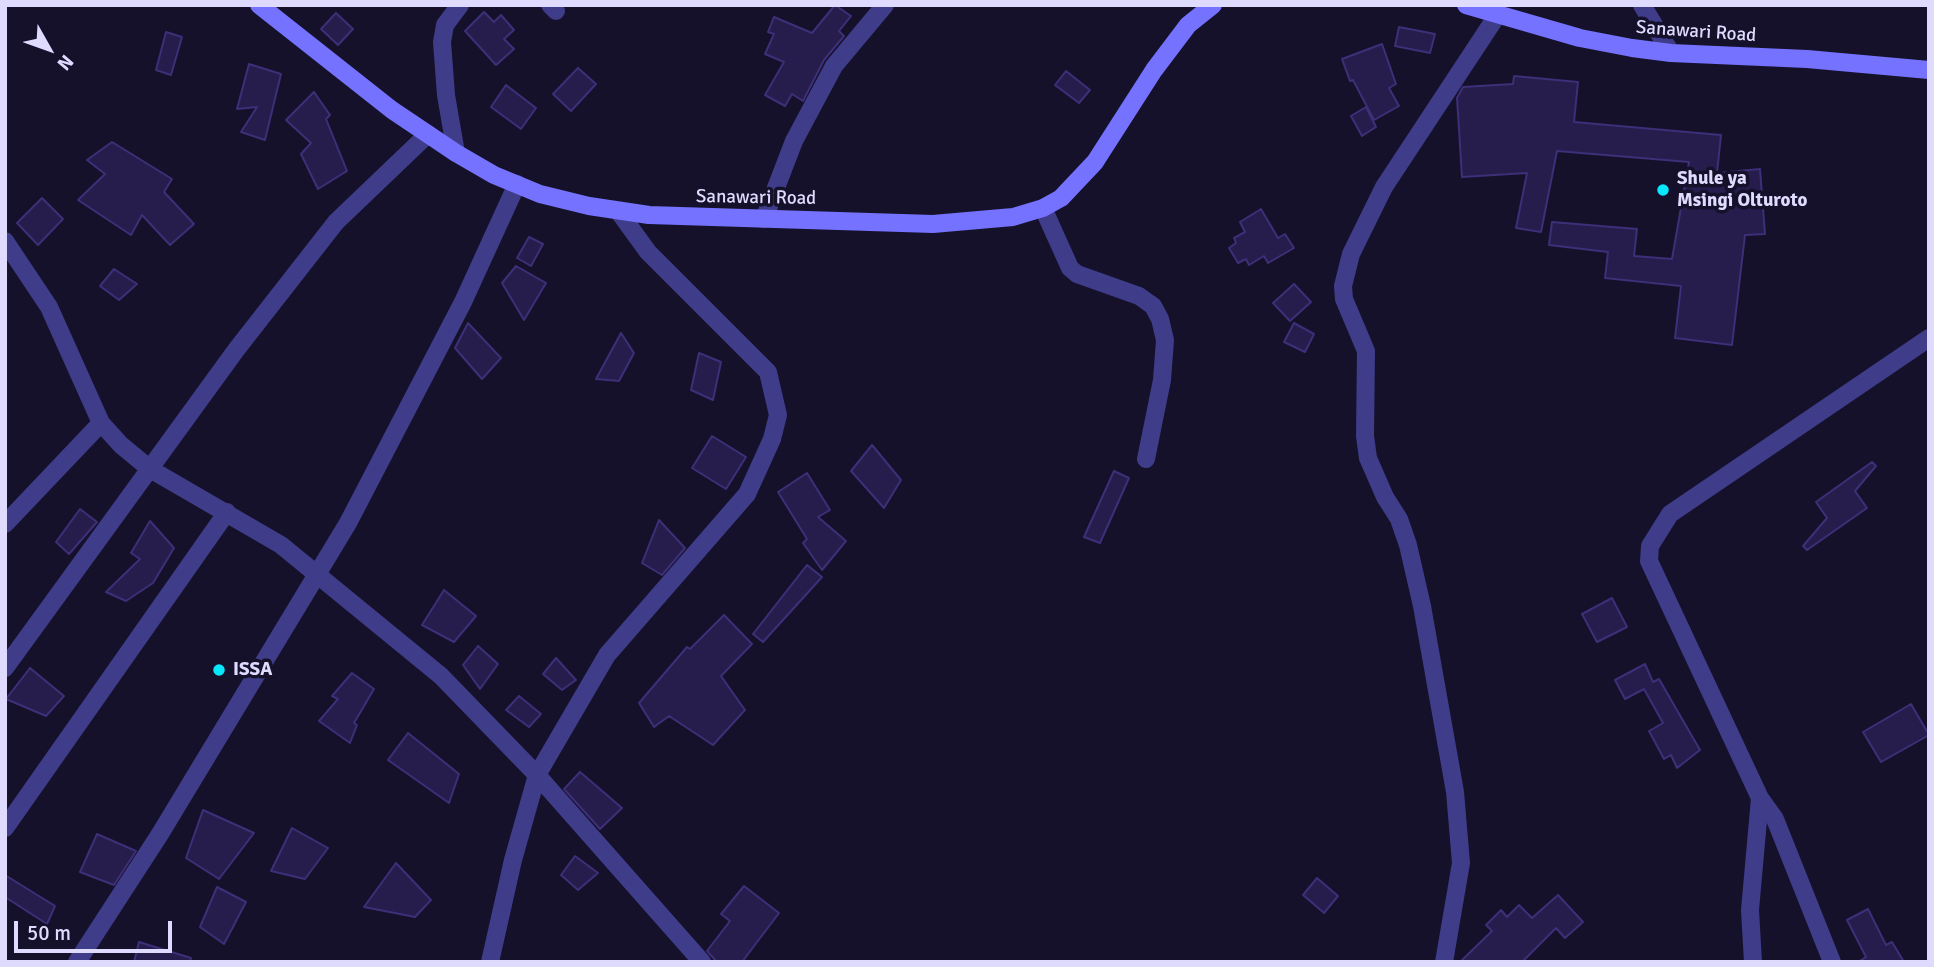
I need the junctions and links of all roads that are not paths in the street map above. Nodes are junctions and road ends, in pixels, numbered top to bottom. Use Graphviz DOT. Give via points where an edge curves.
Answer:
graph roads {
  1 [pos="259,5"];
  2 [pos="460,5"];
  3 [pos="885,5"];
  4 [pos="1213,5"];
  5 [pos="1466,5"];
  6 [pos="1642,5"];
  7 [pos="1498,14"];
  8 [pos="1671,53"];
  9 [pos="1929,70"];
  10 [pos="428,134"];
  11 [pos="456,153"];
  12 [pos="517,184"];
  13 [pos="1043,208"];
  14 [pos="619,212"];
  15 [pos="764,219"];
  16 [pos="5,241"];
  17 [pos="1929,338"];
  18 [pos="102,423"];
  19 [pos="1146,459"];
  20 [pos="150,469"];
  21 [pos="227,512"];
  22 [pos="5,524"];
  23 [pos="318,575"];
  24 [pos="5,668"];
  25 [pos="537,775"];
  26 [pos="1760,798"];
  27 [pos="5,828"];
  28 [pos="77,962"];
  29 [pos="490,962"];
  30 [pos="702,962"];
  31 [pos="1444,962"];
  32 [pos="1753,962"];
  33 [pos="1832,962"];
  1 -- 10 [label="street, Sanawari Road"];
  2 -- 11 [label="street" via="445,25 442,42"];
  3 -- 15 [label="street" via="828,77 794,141"];
  4 -- 13 [label="street, Sanawari Road" via="1188,25 1080,181"];
  5 -- 7 [label="street, Sanawari Road"];
  6 -- 8 [label="street"];
  7 -- 8 [label="street, Sanawari Road" via="1580,38"];
  7 -- 31 [label="street" via="1384,187 1351,254 1343,286 1366,351 1368,458 1408,545 1455,792 1461,863"];
  8 -- 9 [label="street, Sanawari Road"];
  10 -- 11 [label="street, Sanawari Road"];
  10 -- 20 [label="street" via="336,222"];
  11 -- 12 [label="street, Sanawari Road"];
  12 -- 14 [label="street, Sanawari Road"];
  12 -- 23 [label="street" via="463,303"];
  13 -- 15 [label="street, Sanawari Road" via="962,223"];
  13 -- 19 [label="street" via="1070,268 1139,296 1153,306 1160,319 1165,341 1162,380"];
  14 -- 15 [label="street, Sanawari Road"];
  14 -- 25 [label="street" via="648,252 768,372 778,415 747,494 607,655"];
  16 -- 18 [label="street" via="49,307"];
  17 -- 26 [label="street" via="1670,514 1650,546 1649,561"];
  18 -- 20 [label="street"];
  18 -- 22 [label="street"];
  20 -- 21 [label="street"];
  20 -- 24 [label="street"];
  21 -- 23 [label="street" via="270,537"];
  21 -- 27 [label="street"];
  23 -- 25 [label="street" via="441,676"];
  23 -- 28 [label="street"];
  25 -- 29 [label="street"];
  25 -- 30 [label="street"];
  26 -- 32 [label="street" via="1750,910"];
  26 -- 33 [label="street" via="1775,819"];
}
